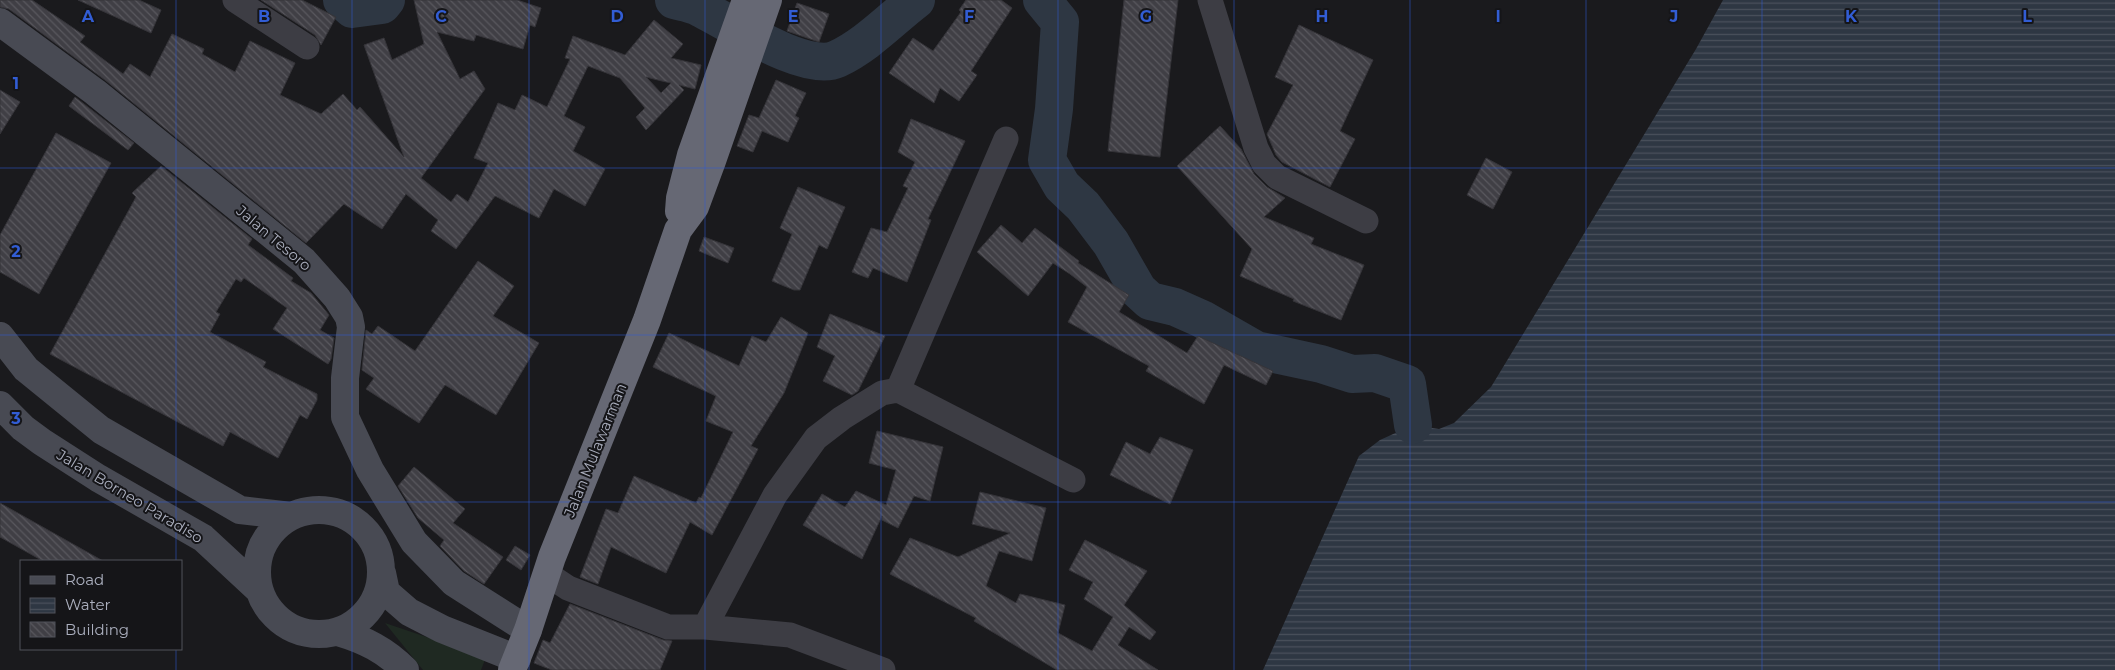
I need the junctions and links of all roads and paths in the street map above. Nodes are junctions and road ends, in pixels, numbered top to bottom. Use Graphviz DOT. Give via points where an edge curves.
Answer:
graph roads {
  1 [pos="235,0"];
  2 [pos="746,0"];
  3 [pos="768,0"];
  4 [pos="1210,0"];
  5 [pos="0,22"];
  6 [pos="306,47"];
  7 [pos="734,65"];
  8 [pos="1006,139"];
  9 [pos="1366,221"];
  10 [pos="0,336"];
  11 [pos="898,390"];
  12 [pos="0,405"];
  13 [pos="1073,480"];
  14 [pos="291,516"];
  15 [pos="382,573"];
  16 [pos="547,574"];
  17 [pos="258,590"];
  18 [pos="705,627"];
  19 [pos="528,630"];
  20 [pos="338,632"];
  21 [pos="514,665"];
  22 [pos="405,670"];
  23 [pos="883,670"];
  1 -- 6 [label="street"];
  2 -- 7 [label="highway, Jalan Mulawarman"];
  3 -- 7 [label="highway, Jalan Mulawarman"];
  4 -- 9 [label="street" via="1256,148 1264,164 1277,176"];
  5 -- 19 [label="street, Jalan Tesoro" via="95,92 304,261 337,298 349,317 351,327 345,417 370,470 414,542 454,583"];
  7 -- 16 [label="highway, Jalan Mulawarman" via="695,207 678,230 647,320"];
  8 -- 11 [label="street"];
  10 -- 14 [label="street" via="26,369 101,430 240,510"];
  11 -- 13 [label="street"];
  11 -- 18 [label="street" via="882,393 816,438 775,495"];
  12 -- 17 [label="street, Jalan Borneo Paradiso" via="42,442 202,538"];
  14 -- 15 [label="street" via="312,510 333,511 353,519 368,533 378,552"];
  14 -- 17 [label="street" via="274,529 262,547 256,568"];
  15 -- 20 [label="street" via="374,603 364,616"];
  15 -- 21 [label="street" via="386,592 409,612"];
  16 -- 18 [label="street" via="568,588 668,627"];
  16 -- 19 [label="highway, Jalan Mulawarman"];
  17 -- 20 [label="street" via="267,608 298,632 318,635"];
  18 -- 23 [label="street" via="790,635"];
  19 -- 21 [label="highway, Jalan Mulawarman"];
  20 -- 22 [label="street" via="377,647 392,656"];
}
